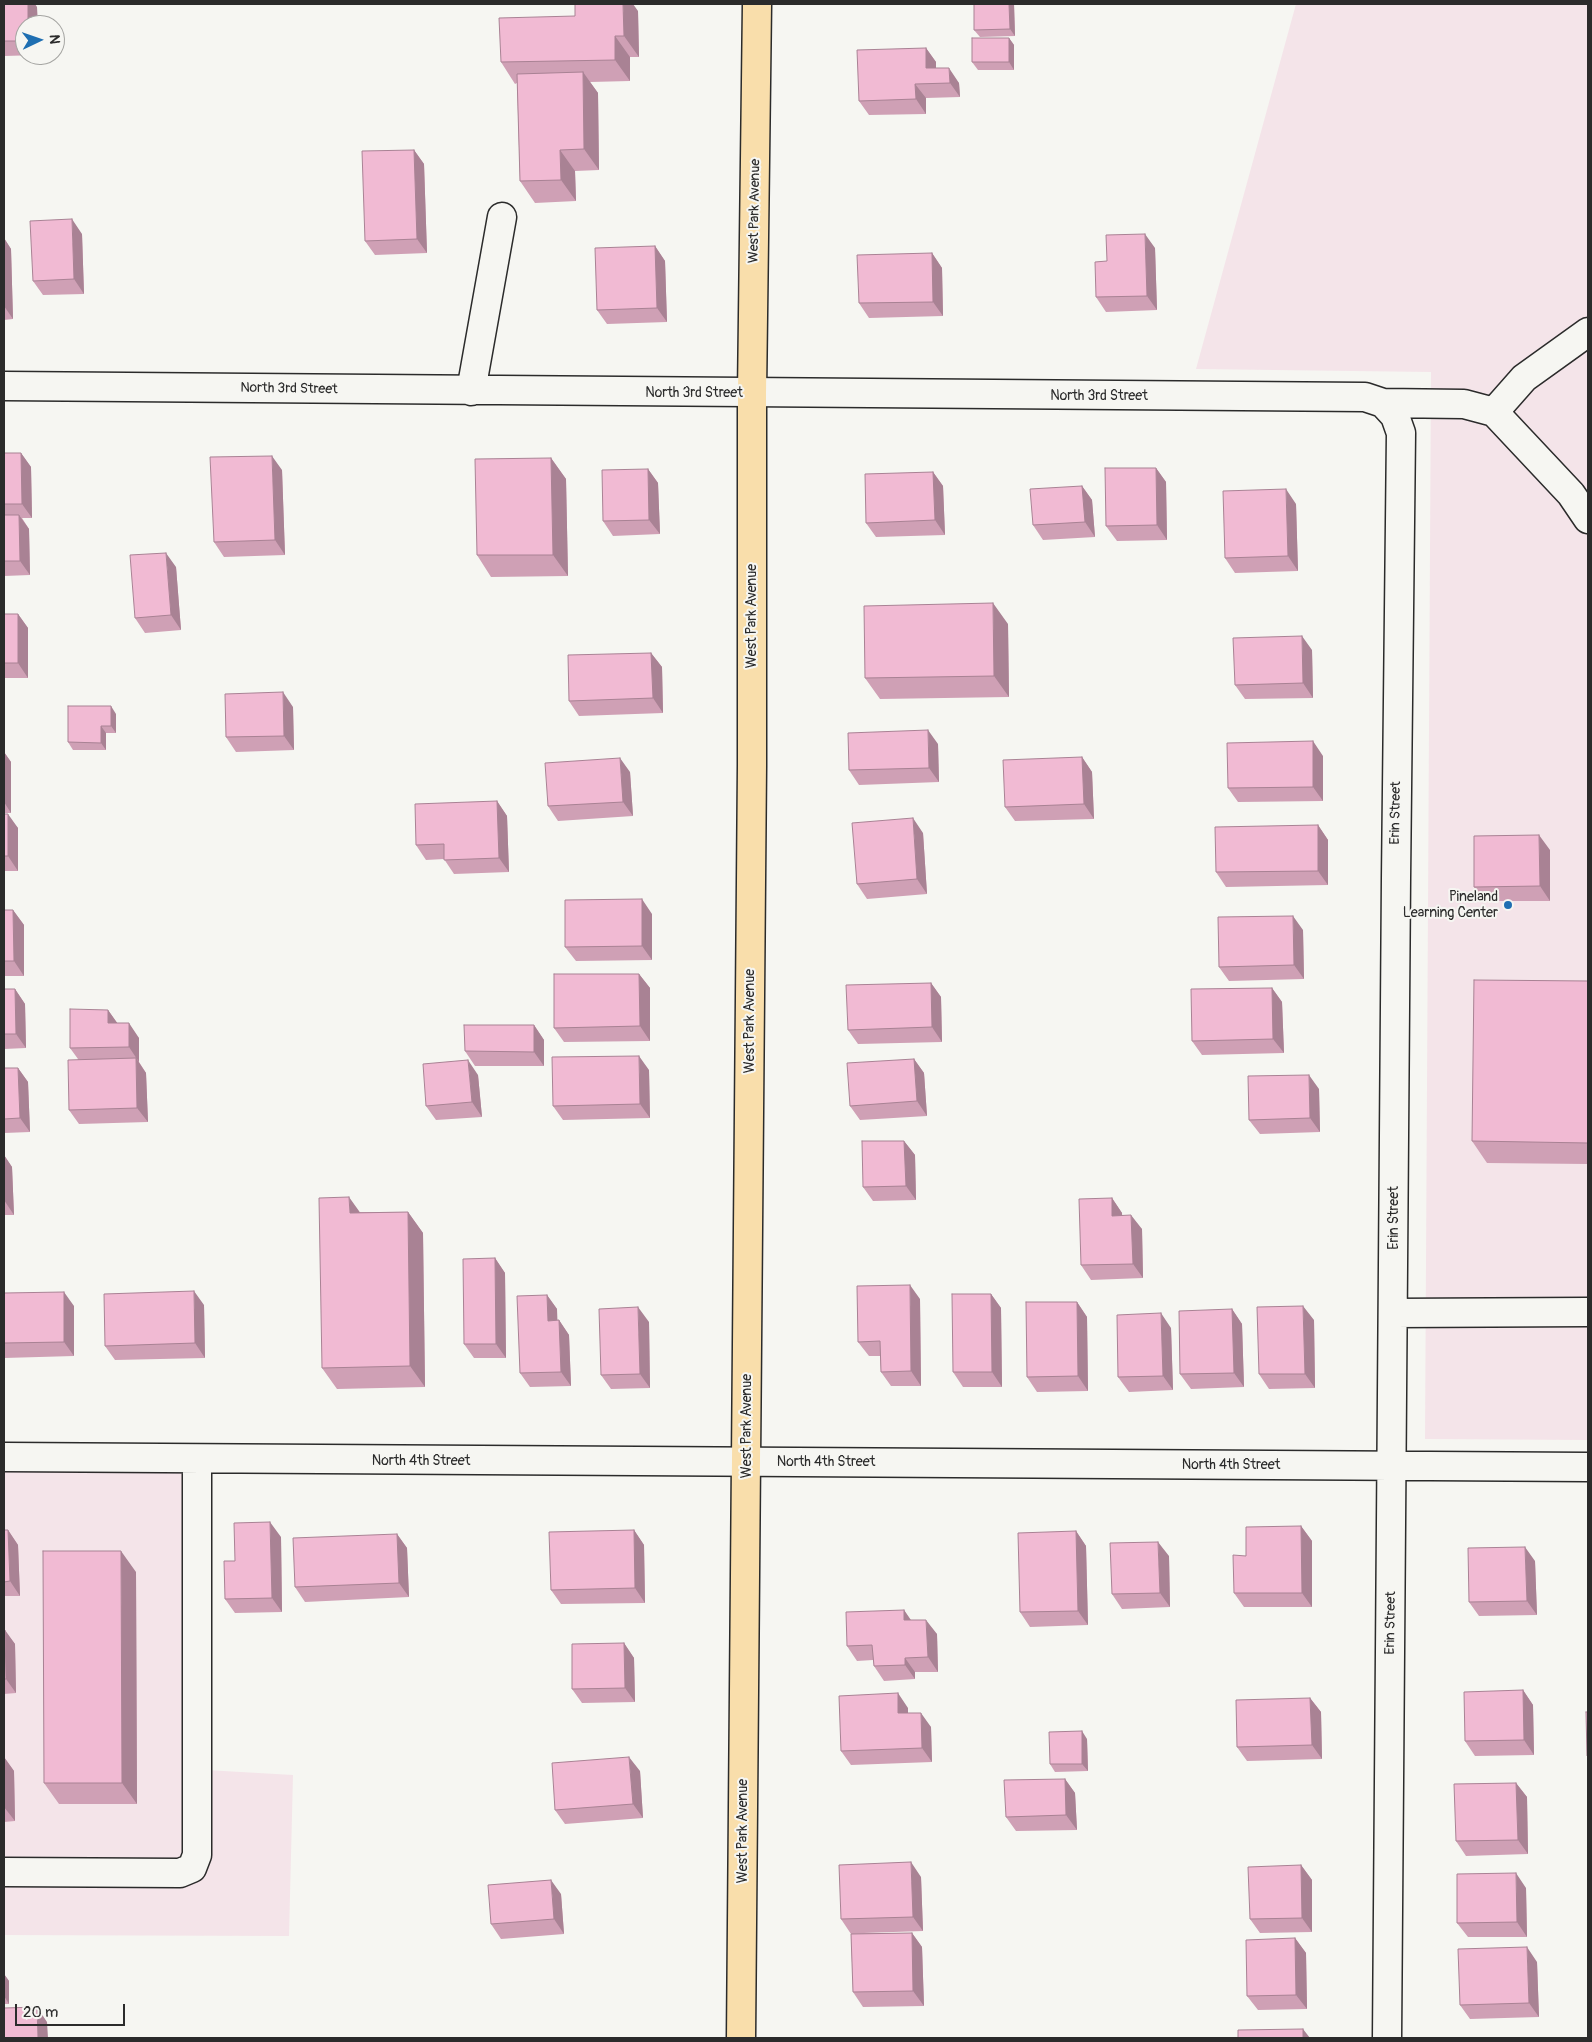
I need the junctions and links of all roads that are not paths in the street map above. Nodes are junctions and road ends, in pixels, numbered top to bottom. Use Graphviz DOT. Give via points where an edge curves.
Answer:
graph roads {
  1 [pos="757,4"];
  2 [pos="502,217"];
  3 [pos="1588,332"];
  4 [pos="4,386"];
  5 [pos="471,391"];
  6 [pos="752,393"];
  7 [pos="1384,403"];
  8 [pos="1494,412"];
  9 [pos="1588,519"];
  10 [pos="1588,1312"];
  11 [pos="1394,1313"];
  12 [pos="4,1458"];
  13 [pos="197,1460"];
  14 [pos="746,1462"];
  15 [pos="1392,1466"];
  16 [pos="1588,1467"];
  17 [pos="4,1872"];
  18 [pos="741,2038"];
  19 [pos="1387,2038"];
  1 -- 6 [label="main road, West Park Avenue"];
  2 -- 5 [label="street"];
  3 -- 8 [label="street" via="1524,378"];
  4 -- 5 [label="street, North 3rd Street"];
  5 -- 6 [label="street, North 3rd Street"];
  6 -- 7 [label="street, North 3rd Street" via="1365,397"];
  6 -- 14 [label="main road, West Park Avenue"];
  7 -- 8 [label="street, North 3rd Street" via="1464,404"];
  7 -- 11 [label="street, Erin Street" via="1395,416 1401,433"];
  8 -- 9 [label="street" via="1571,494"];
  10 -- 11 [label="street"];
  11 -- 15 [label="street, Erin Street"];
  12 -- 13 [label="street, North 4th Street"];
  13 -- 14 [label="street, North 4th Street"];
  13 -- 17 [label="street" via="197,1855 192,1868 180,1873"];
  14 -- 15 [label="street, North 4th Street"];
  14 -- 18 [label="main road, West Park Avenue"];
  15 -- 16 [label="street, North 4th Street"];
  15 -- 19 [label="street, Erin Street"];
}
